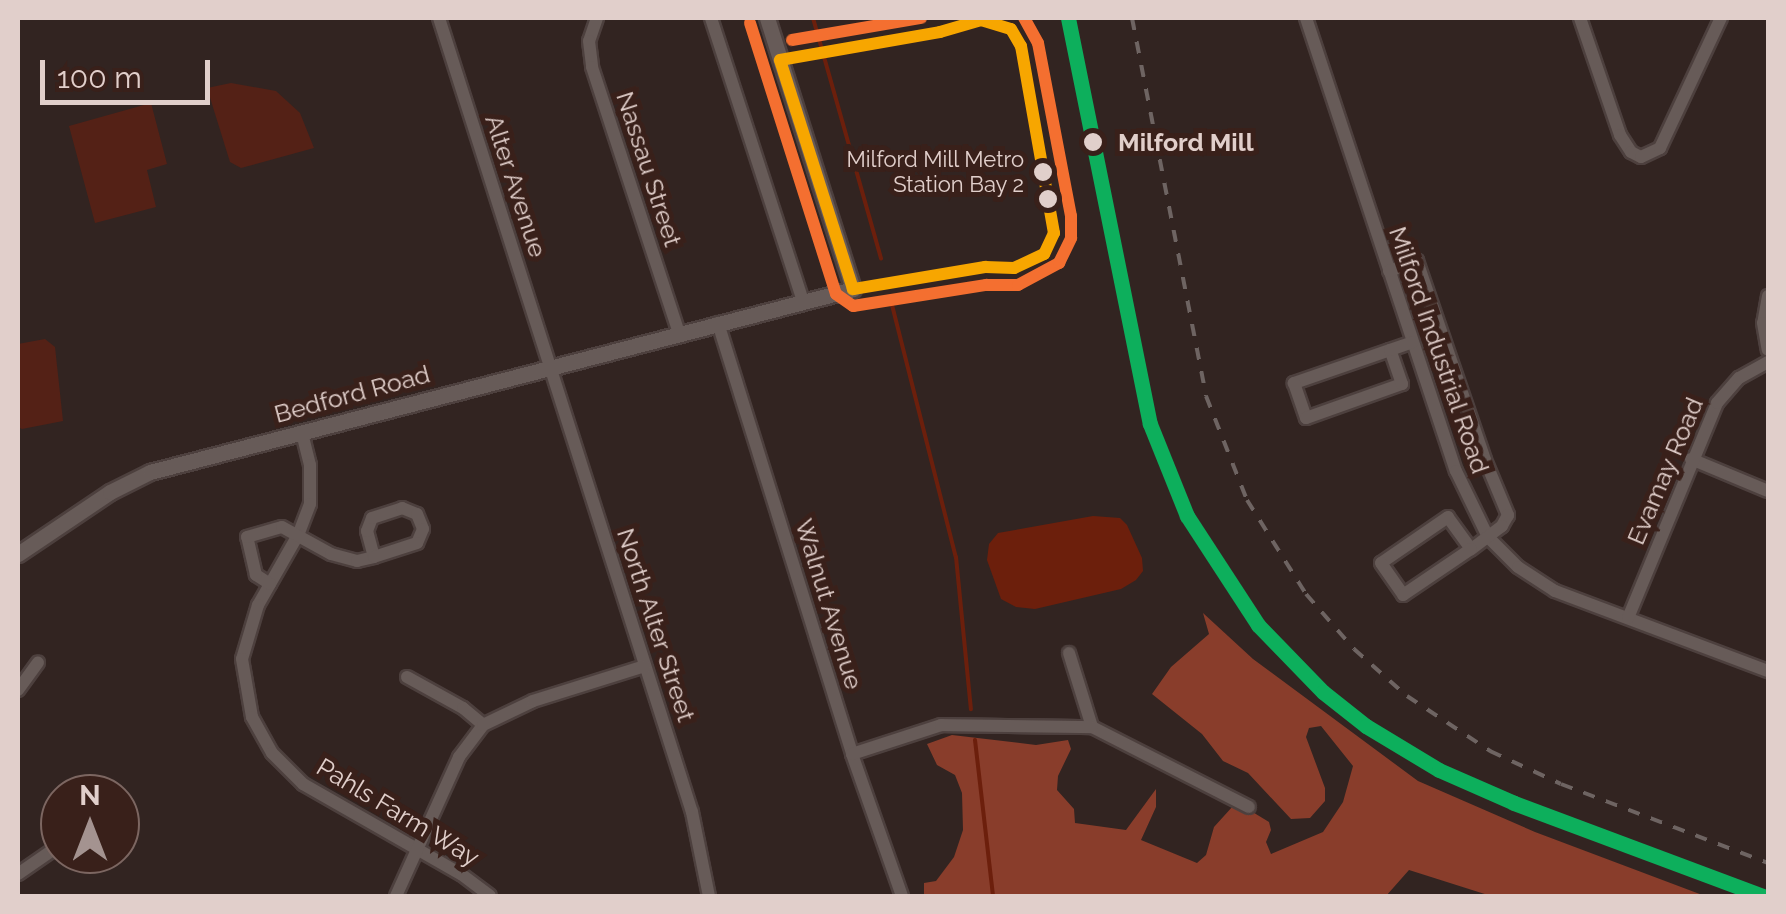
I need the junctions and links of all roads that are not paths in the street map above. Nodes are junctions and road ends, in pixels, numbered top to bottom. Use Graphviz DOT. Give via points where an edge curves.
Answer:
graph roads {
  1 [pos="439,18"];
  2 [pos="596,18"];
  3 [pos="711,18"];
  4 [pos="767,18"];
  5 [pos="1306,18"];
  6 [pos="1580,18"];
  7 [pos="1721,18"];
  8 [pos="1388,271"];
  9 [pos="1768,296"];
  10 [pos="803,301"];
  11 [pos="718,323"];
  12 [pos="679,333"];
  13 [pos="1412,342"];
  14 [pos="1390,350"];
  15 [pos="1768,350"];
  16 [pos="1768,362"];
  17 [pos="552,369"];
  18 [pos="302,433"];
  19 [pos="1691,459"];
  20 [pos="1768,490"];
  21 [pos="298,535"];
  22 [pos="1488,537"];
  23 [pos="1470,549"];
  24 [pos="18,554"];
  25 [pos="374,557"];
  26 [pos="270,584"];
  27 [pos="1628,618"];
  28 [pos="1069,652"];
  29 [pos="38,662"];
  30 [pos="645,666"];
  31 [pos="1768,672"];
  32 [pos="407,677"];
  33 [pos="18,690"];
  34 [pos="483,725"];
  35 [pos="1092,728"];
  36 [pos="852,754"];
  37 [pos="1249,807"];
  38 [pos="418,849"];
  39 [pos="40,859"];
  40 [pos="18,874"];
  41 [pos="396,896"];
  42 [pos="490,896"];
  43 [pos="709,896"];
  44 [pos="902,896"];
  1 -- 17 [label="street, Alter Avenue"];
  2 -- 12 [label="street, Nassau Street" via="592,66"];
  3 -- 10 [label="street"];
  4 -- 10 [label="street, Bedford Road" via="853,289"];
  5 -- 8 [label="street, Milford Industrial Road"];
  6 -- 7 [label="street" via="1620,135 1642,156 1660,148"];
  8 -- 13 [label="street, Milford Industrial Road"];
  8 -- 22 [label="street" via="1417,261 1508,510 1508,520"];
  9 -- 15 [label="street"];
  10 -- 11 [label="street, Bedford Road"];
  11 -- 12 [label="street, Bedford Road"];
  11 -- 36 [label="street, Walnut Avenue"];
  12 -- 17 [label="street, Bedford Road"];
  13 -- 14 [label="street"];
  13 -- 22 [label="street, Milford Industrial Road" via="1464,492"];
  14 -- 14 [label="street" via="1294,384 1306,418 1402,384"];
  16 -- 19 [label="street, Evamay Road" via="1728,387"];
  17 -- 18 [label="street, Bedford Road"];
  17 -- 30 [label="street, North Alter Street"];
  18 -- 21 [label="street, Pahls Farm Way" via="311,484"];
  18 -- 24 [label="street, Bedford Road" via="139,476"];
  19 -- 20 [label="street"];
  19 -- 27 [label="street, Evamay Road"];
  21 -- 25 [label="street" via="346,559"];
  21 -- 26 [label="street, Pahls Farm Way"];
  21 -- 26 [label="street" via="282,527 247,537 256,576"];
  22 -- 23 [label="street"];
  22 -- 27 [label="street, Milford Industrial Road" via="1533,578"];
  23 -- 23 [label="street" via="1403,596 1381,563 1448,517"];
  25 -- 25 [label="street" via="367,531 372,518 402,508 416,514 423,529 418,543"];
  26 -- 38 [label="street, Pahls Farm Way" via="242,659 260,736 303,784"];
  27 -- 31 [label="street, Milford Industrial Road"];
  28 -- 35 [label="street"];
  29 -- 33 [label="street"];
  30 -- 34 [label="street" via="533,700"];
  30 -- 43 [label="street, North Alter Street" via="701,842"];
  32 -- 34 [label="street"];
  34 -- 38 [label="street" via="459,757"];
  35 -- 36 [label="street" via="959,723"];
  35 -- 37 [label="street"];
  36 -- 44 [label="street, Walnut Avenue"];
  38 -- 41 [label="street"];
  38 -- 42 [label="street, Pahls Farm Way"];
  39 -- 40 [label="street"];
}
